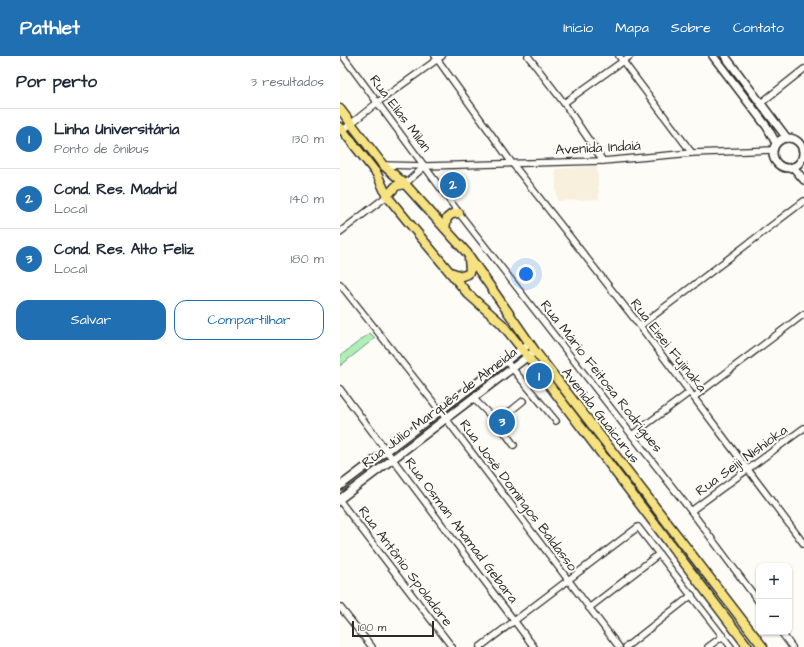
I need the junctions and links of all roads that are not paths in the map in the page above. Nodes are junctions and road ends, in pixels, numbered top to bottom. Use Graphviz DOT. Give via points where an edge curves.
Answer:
graph roads {
  1 [pos="343,56"];
  2 [pos="528,56"];
  3 [pos="619,56"];
  4 [pos="630,56"];
  5 [pos="713,56"];
  6 [pos="725,56"];
  7 [pos="438,57"];
  8 [pos="623,61"];
  9 [pos="804,68"];
  10 [pos="378,102"];
  11 [pos="564,103"];
  12 [pos="761,103"];
  13 [pos="340,109"];
  14 [pos="754,109"];
  15 [pos="351,124"];
  16 [pos="341,129"];
  17 [pos="787,138"];
  18 [pos="774,147"];
  19 [pos="803,148"];
  20 [pos="692,153"];
  21 [pos="603,161"];
  22 [pos="802,162"];
  23 [pos="512,163"];
  24 [pos="383,165"];
  25 [pos="425,166"];
  26 [pos="793,167"];
  27 [pos="804,180"];
  28 [pos="405,184"];
  29 [pos="384,198"];
  30 [pos="804,201"];
  31 [pos="459,213"];
  32 [pos="445,228"];
  33 [pos="340,232"];
  34 [pos="466,253"];
  35 [pos="448,270"];
  36 [pos="340,284"];
  37 [pos="804,314"];
  38 [pos="640,326"];
  39 [pos="530,344"];
  40 [pos="522,349"];
  41 [pos="535,351"];
  42 [pos="528,357"];
  43 [pos="506,361"];
  44 [pos="511,368"];
  45 [pos="340,389"];
  46 [pos="690,392"];
  47 [pos="694,397"];
  48 [pos="473,398"];
  49 [pos="523,401"];
  50 [pos="441,412"];
  51 [pos="445,418"];
  52 [pos="556,421"];
  53 [pos="498,422"];
  54 [pos="804,428"];
  55 [pos="632,435"];
  56 [pos="514,445"];
  57 [pos="387,450"];
  58 [pos="394,458"];
  59 [pos="749,470"];
  60 [pos="340,486"];
  61 [pos="340,500"];
  62 [pos="691,511"];
  63 [pos="803,540"];
  64 [pos="659,554"];
  65 [pos="569,580"];
  66 [pos="692,595"];
  67 [pos="757,599"];
  68 [pos="340,606"];
  69 [pos="589,608"];
  70 [pos="514,621"];
  71 [pos="783,635"];
  72 [pos="723,636"];
  73 [pos="372,647"];
  74 [pos="452,647"];
  75 [pos="480,647"];
  76 [pos="534,647"];
  77 [pos="619,647"];
  78 [pos="626,647"];
  79 [pos="708,647"];
  80 [pos="731,647"];
  81 [pos="748,647"];
  82 [pos="763,647"];
  83 [pos="792,647"];
  1 -- 10 [label="street, Rua Elías Milan"];
  2 -- 11 [label="street"];
  3 -- 8 [label="street"];
  4 -- 8 [label="street"];
  5 -- 14 [label="street"];
  6 -- 12 [label="street"];
  7 -- 10 [label="street"];
  7 -- 23 [label="street, Rua Eisei Fujinaka"];
  8 -- 11 [label="street"];
  8 -- 20 [label="street"];
  9 -- 12 [label="street"];
  10 -- 15 [label="street"];
  10 -- 25 [label="street, Rua Elías Milan"];
  11 -- 21 [label="street"];
  12 -- 14 [label="street"];
  12 -- 17 [label="street"];
  13 -- 15 [label="main road, Avenida Guaicurus"];
  14 -- 18 [label="street" via="768,127"];
  15 -- 16 [label="street"];
  15 -- 24 [label="main road, Avenida Guaicurus"];
  16 -- 29 [label="main road, Avenida Guaicurus" via="377,174"];
  17 -- 18 [label="street"];
  17 -- 19 [label="street" via="793,139"];
  18 -- 20 [label="street, Avenida Indaiá"];
  18 -- 26 [label="street" via="774,159 780,166"];
  19 -- 22 [label="street"];
  20 -- 21 [label="street, Avenida Indaiá"];
  21 -- 23 [label="street, Avenida Indaiá"];
  22 -- 26 [label="street"];
  23 -- 25 [label="street, Avenida Indaiá"];
  23 -- 38 [label="street, Rua Eisei Fujinaka"];
  24 -- 25 [label="street, Avenida Indaiá"];
  24 -- 28 [label="main road, Avenida Guaicurus"];
  25 -- 28 [label="street"];
  25 -- 31 [label="street, Rua Mário Feitosa Rodrigues"];
  26 -- 27 [label="street"];
  28 -- 29 [label="main road" via="396,186"];
  28 -- 32 [label="main road, Avenida Guaicurus"];
  29 -- 33 [label="street"];
  29 -- 35 [label="main road, Avenida Guaicurus"];
  30 -- 38 [label="street"];
  31 -- 32 [label="main road" via="447,218"];
  31 -- 55 [label="street, Rua Mário Feitosa Rodrigues"];
  32 -- 34 [label="main road, Avenida Guaicurus"];
  34 -- 35 [label="main road" via="471,264 468,274 457,275"];
  34 -- 39 [label="main road, Avenida Guaicurus"];
  35 -- 40 [label="main road, Avenida Guaicurus" via="468,294 502,324"];
  36 -- 50 [label="street, Rua José Domingos Baldasso"];
  37 -- 47 [label="street"];
  38 -- 46 [label="street, Rua Eisei Fujinaka"];
  39 -- 40 [label="street, Rua Júlio Marquês de Almeida"];
  39 -- 41 [label="main road, Avenida Guaicurus"];
  40 -- 42 [label="main road, Avenida Guaicurus"];
  40 -- 43 [label="street, Rua Júlio Marquês de Almeida"];
  41 -- 42 [label="street, Rua Júlio Marquês de Almeida"];
  41 -- 82 [label="main road, Avenida Guaicurus"];
  42 -- 44 [label="street, Rua Júlio Marquês de Almeida"];
  42 -- 81 [label="main road, Avenida Guaicurus"];
  43 -- 44 [label="street"];
  43 -- 50 [label="street, Rua Júlio Marquês de Almeida"];
  44 -- 48 [label="street, Rua Júlio Marquês de Almeida"];
  44 -- 52 [label="street"];
  45 -- 57 [label="street, Rua Osman Ahamad Gebara"];
  46 -- 47 [label="street, Rua Eisei Fujinaka"];
  46 -- 55 [label="street"];
  47 -- 59 [label="street, Rua Eisei Fujinaka"];
  48 -- 51 [label="street, Rua Júlio Marquês de Almeida"];
  48 -- 53 [label="street"];
  49 -- 53 [label="street"];
  50 -- 51 [label="street, Rua José Domingos Baldasso"];
  50 -- 57 [label="street, Rua Júlio Marquês de Almeida"];
  51 -- 58 [label="street, Rua Júlio Marquês de Almeida"];
  51 -- 65 [label="street, Rua José Domingos Baldasso"];
  53 -- 56 [label="street"];
  54 -- 59 [label="street, Rua Seiji Nishioka"];
  55 -- 62 [label="street, Rua Mário Feitosa Rodrigues"];
  57 -- 58 [label="street, Rua Osman Ahamad Gebara"];
  57 -- 60 [label="street, Rua Júlio Marquês de Almeida"];
  58 -- 61 [label="street, Rua Júlio Marquês de Almeida"];
  58 -- 70 [label="street, Rua Osman Ahamad Gebara"];
  59 -- 62 [label="street, Rua Seiji Nishioka"];
  59 -- 63 [label="street, Rua Eisei Fujinaka"];
  61 -- 74 [label="street, Rua Antônio Spoladore"];
  62 -- 67 [label="street, Rua Mário Feitosa Rodrigues"];
  64 -- 65 [label="street" via="638,527"];
  64 -- 66 [label="street"];
  64 -- 69 [label="street"];
  65 -- 69 [label="street, Rua José Domingos Baldasso"];
  65 -- 70 [label="street"];
  66 -- 72 [label="street"];
  66 -- 78 [label="street"];
  68 -- 73 [label="street"];
  69 -- 77 [label="street, Rua José Domingos Baldasso"];
  70 -- 75 [label="street"];
  70 -- 76 [label="street, Rua Osman Ahamad Gebara"];
  71 -- 83 [label="street"];
  72 -- 79 [label="street"];
  72 -- 80 [label="street"];
}
